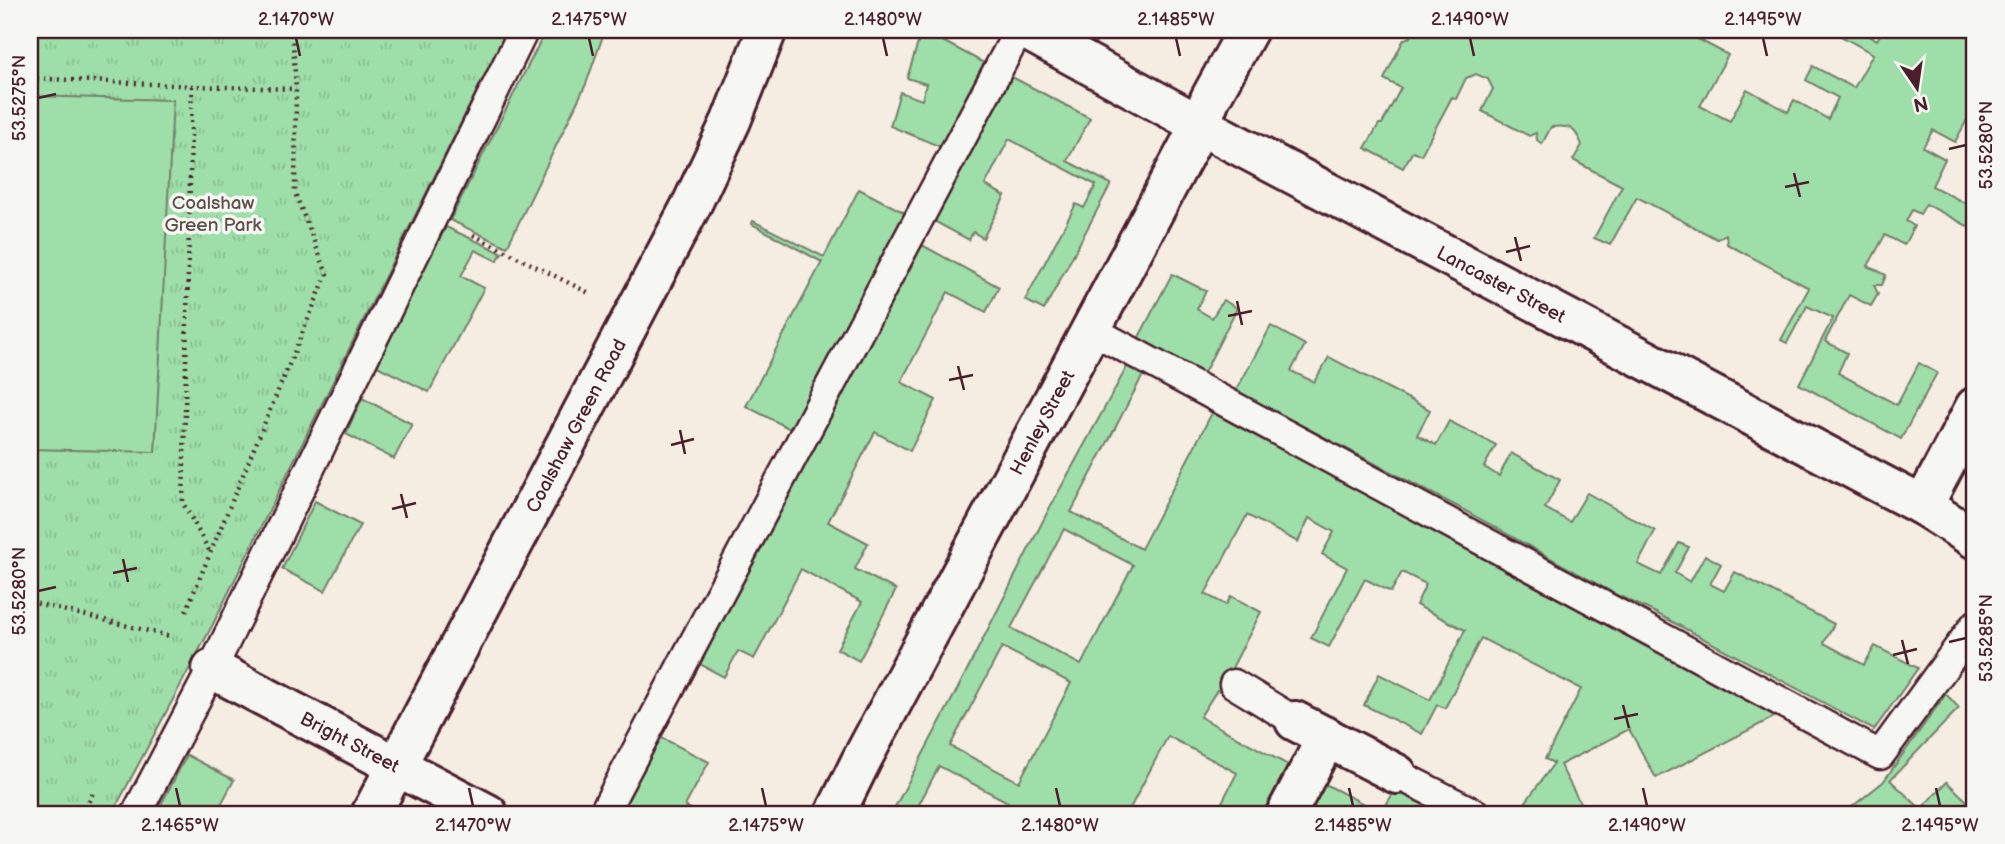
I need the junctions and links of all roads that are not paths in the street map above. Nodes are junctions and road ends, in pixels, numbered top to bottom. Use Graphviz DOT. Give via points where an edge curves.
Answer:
graph roads {
  1 [pos="523,30"];
  2 [pos="767,30"];
  3 [pos="1019,30"];
  4 [pos="1026,30"];
  5 [pos="1248,30"];
  6 [pos="1200,125"];
  7 [pos="1090,329"];
  8 [pos="1975,407"];
  9 [pos="1923,506"];
  10 [pos="1975,539"];
  11 [pos="1975,625"];
  12 [pos="212,669"];
  13 [pos="1234,684"];
  14 [pos="1311,729"];
  15 [pos="396,766"];
  16 [pos="1396,774"];
  17 [pos="136,814"];
  18 [pos="371,814"];
  19 [pos="488,814"];
  20 [pos="603,814"];
  21 [pos="835,814"];
  22 [pos="1286,814"];
  23 [pos="1476,814"];
  1 -- 12 [label="lane"];
  2 -- 15 [label="street, Coalshaw Green Road" via="692,204"];
  3 -- 20 [label="lane"];
  4 -- 6 [label="street, Lancaster Street"];
  5 -- 6 [label="street, Henley Street"];
  6 -- 7 [label="street, Henley Street"];
  6 -- 9 [label="street, Lancaster Street"];
  7 -- 11 [label="lane" via="1880,755"];
  7 -- 21 [label="street, Henley Street"];
  8 -- 9 [label="street"];
  9 -- 10 [label="street, Lancaster Street"];
  12 -- 15 [label="street, Bright Street"];
  12 -- 17 [label="lane"];
  13 -- 14 [label="lane"];
  14 -- 16 [label="street"];
  14 -- 22 [label="street"];
  15 -- 18 [label="street, Coalshaw Green Road"];
  15 -- 19 [label="street, Bright Street"];
  16 -- 23 [label="lane"];
}
